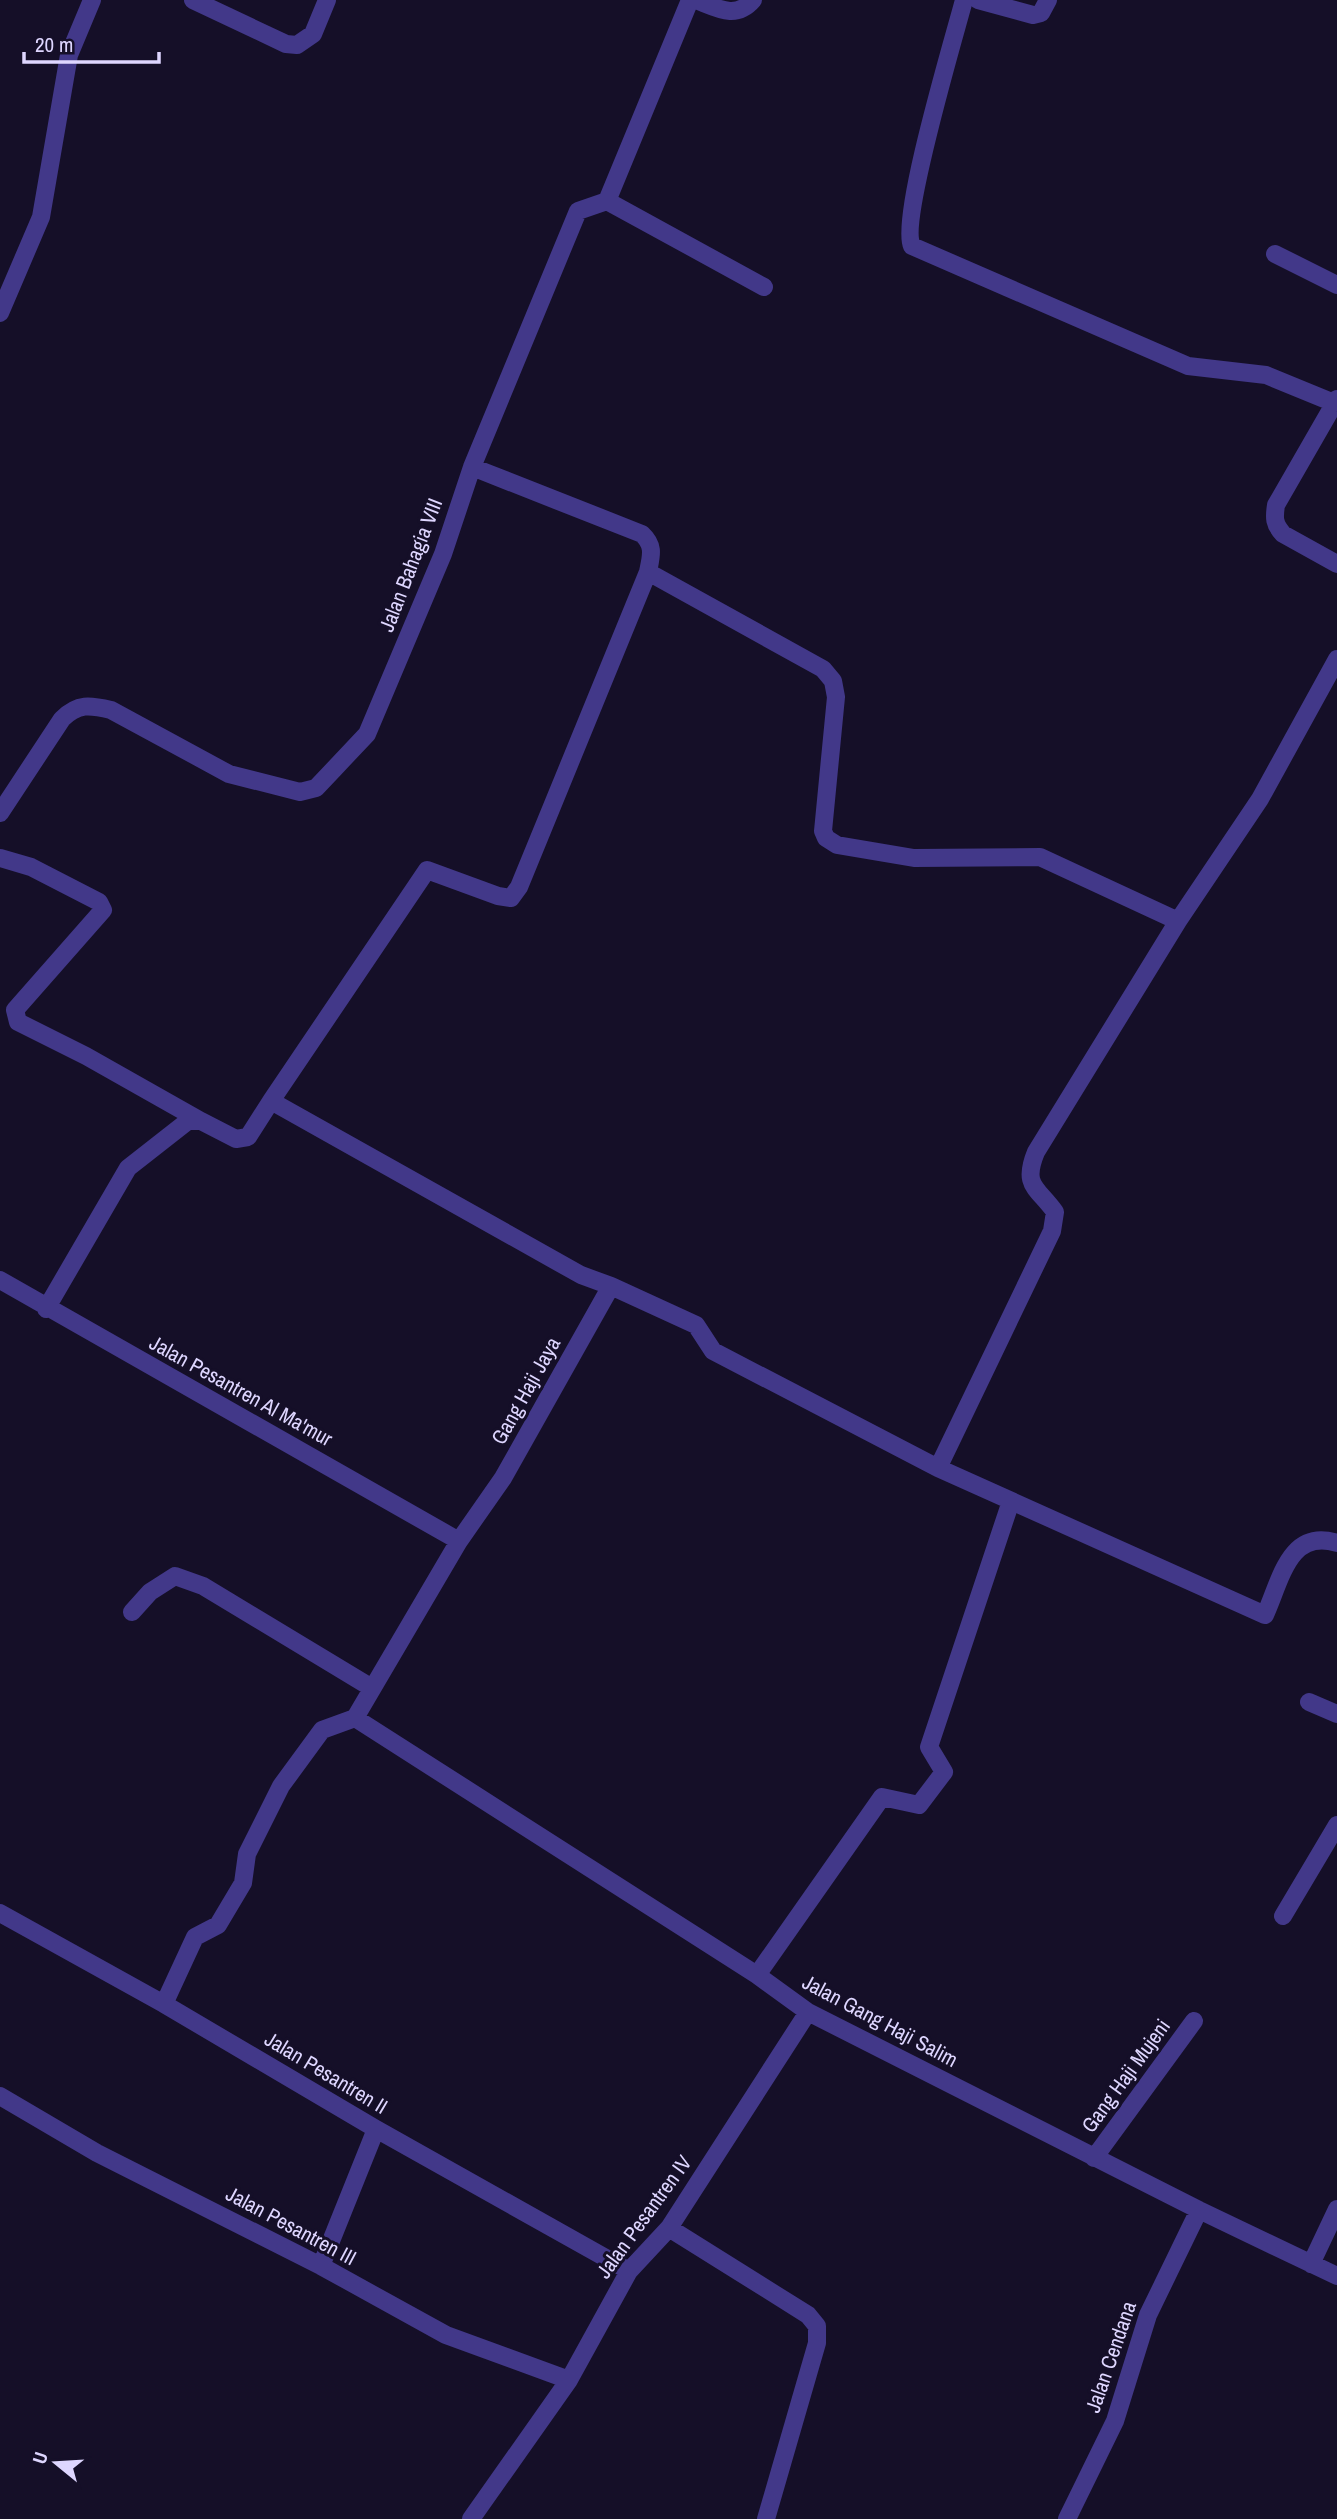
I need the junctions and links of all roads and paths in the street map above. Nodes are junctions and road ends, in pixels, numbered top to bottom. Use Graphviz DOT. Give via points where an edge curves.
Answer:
graph roads {
  1 [pos="92,0"];
  2 [pos="193,0"];
  3 [pos="327,0"];
  4 [pos="690,0"];
  5 [pos="696,0"];
  6 [pos="753,0"];
  7 [pos="964,0"];
  8 [pos="978,0"];
  9 [pos="1048,0"];
  10 [pos="607,201"];
  11 [pos="1275,254"];
  12 [pos="1337,285"];
  13 [pos="764,287"];
  14 [pos="0,313"];
  15 [pos="1335,401"];
  16 [pos="472,467"];
  17 [pos="1337,564"];
  18 [pos="648,572"];
  19 [pos="1337,659"];
  20 [pos="0,813"];
  21 [pos="0,858"];
  22 [pos="1178,921"];
  23 [pos="271,1101"];
  24 [pos="201,1121"];
  25 [pos="0,1280"];
  26 [pos="611,1286"];
  27 [pos="46,1309"];
  28 [pos="938,1468"];
  29 [pos="1011,1501"];
  30 [pos="459,1541"];
  31 [pos="1337,1543"];
  32 [pos="132,1612"];
  33 [pos="372,1688"];
  34 [pos="1310,1702"];
  35 [pos="1337,1714"];
  36 [pos="355,1718"];
  37 [pos="1337,1825"];
  38 [pos="0,1913"];
  39 [pos="1283,1916"];
  40 [pos="757,1975"];
  41 [pos="164,2004"];
  42 [pos="808,2012"];
  43 [pos="1194,2021"];
  44 [pos="0,2096"];
  45 [pos="376,2129"];
  46 [pos="1094,2158"];
  47 [pos="1337,2209"];
  48 [pos="1199,2210"];
  49 [pos="669,2228"];
  50 [pos="1311,2264"];
  51 [pos="321,2266"];
  52 [pos="629,2270"];
  53 [pos="1337,2276"];
  54 [pos="569,2380"];
  55 [pos="471,2519"];
  56 [pos="766,2519"];
  57 [pos="1068,2519"];
  1 -- 14 [label="street" via="69,55 41,217"];
  2 -- 3 [label="street" via="286,44 298,45 313,34"];
  4 -- 10 [label="street"];
  5 -- 6 [label="street" via="728,12 747,8"];
  7 -- 15 [label="street" via="915,193 909,232 912,246 1188,366 1266,376"];
  8 -- 9 [label="street" via="1033,15 1041,13"];
  10 -- 13 [label="street"];
  10 -- 16 [label="street, Jalan Bahagia VIII" via="578,211"];
  11 -- 12 [label="street"];
  15 -- 17 [label="street" via="1276,505 1274,517 1283,534"];
  16 -- 18 [label="street" via="642,534 650,541 652,552"];
  16 -- 20 [label="street, Jalan Bahagia VIII" via="443,554 367,734 316,788 300,792 229,774 111,710 89,705 74,708 62,719"];
  18 -- 22 [label="street" via="823,669 833,681 836,697 823,831 836,845 914,858 1040,857"];
  18 -- 23 [label="street" via="519,887 511,898 498,897 427,870"];
  19 -- 22 [label="street" via="1260,799"];
  21 -- 24 [label="street" via="31,866 99,902 103,910 15,1010 18,1022"];
  22 -- 28 [label="street" via="1035,1152 1028,1170 1032,1188 1055,1212 1052,1231"];
  23 -- 24 [label="street" via="248,1137 236,1139"];
  23 -- 26 [label="street" via="581,1275"];
  24 -- 27 [label="street" via="177,1127 128,1168"];
  25 -- 27 [label="street, Jalan Pesantren Al Ma'mur"];
  26 -- 28 [label="street" via="696,1325 713,1352"];
  26 -- 30 [label="street, Gang Haji Jaya" via="503,1478"];
  27 -- 30 [label="street, Jalan Pesantren Al Ma'mur"];
  28 -- 29 [label="street"];
  29 -- 31 [label="street" via="1265,1615 1297,1547 1309,1540"];
  29 -- 40 [label="street" via="929,1747 944,1772 919,1805 882,1797"];
  30 -- 33 [label="street, Gang Haji Jaya"];
  32 -- 33 [label="street" via="150,1592 175,1576 203,1586"];
  33 -- 36 [label="street, Gang Haji Jaya"];
  34 -- 35 [label="street"];
  36 -- 40 [label="street, Jalan Gang Haji Salim"];
  36 -- 41 [label="street" via="322,1730 281,1786 247,1854 243,1883 218,1925 195,1937"];
  37 -- 39 [label="street"];
  38 -- 41 [label="street, Jalan Pesantren II"];
  40 -- 42 [label="street, Jalan Gang Haji Salim"];
  41 -- 45 [label="street, Jalan Pesantren II"];
  42 -- 46 [label="street, Jalan Gang Haji Salim"];
  42 -- 49 [label="street, Jalan Pesantren IV"];
  43 -- 46 [label="street, Gang Haji Mujeni"];
  44 -- 51 [label="street, Jalan Pesantren III" via="97,2153"];
  45 -- 51 [label="street"];
  45 -- 52 [label="street, Jalan Pesantren II"];
  46 -- 48 [label="street, Jalan Gang Haji Salim"];
  47 -- 50 [label="street"];
  48 -- 50 [label="street, Jalan Gang Haji Salim"];
  48 -- 57 [label="street, Jalan Cendana" via="1148,2315 1115,2421"];
  49 -- 52 [label="street, Jalan Pesantren IV"];
  49 -- 56 [label="street" via="808,2315 817,2326 817,2343"];
  50 -- 53 [label="street, Jalan Gang Haji Salim"];
  51 -- 54 [label="street, Jalan Pesantren III" via="446,2335"];
  52 -- 54 [label="street, Jalan Pesantren IV"];
  54 -- 55 [label="street, Jalan Pesantren IV"];
}
